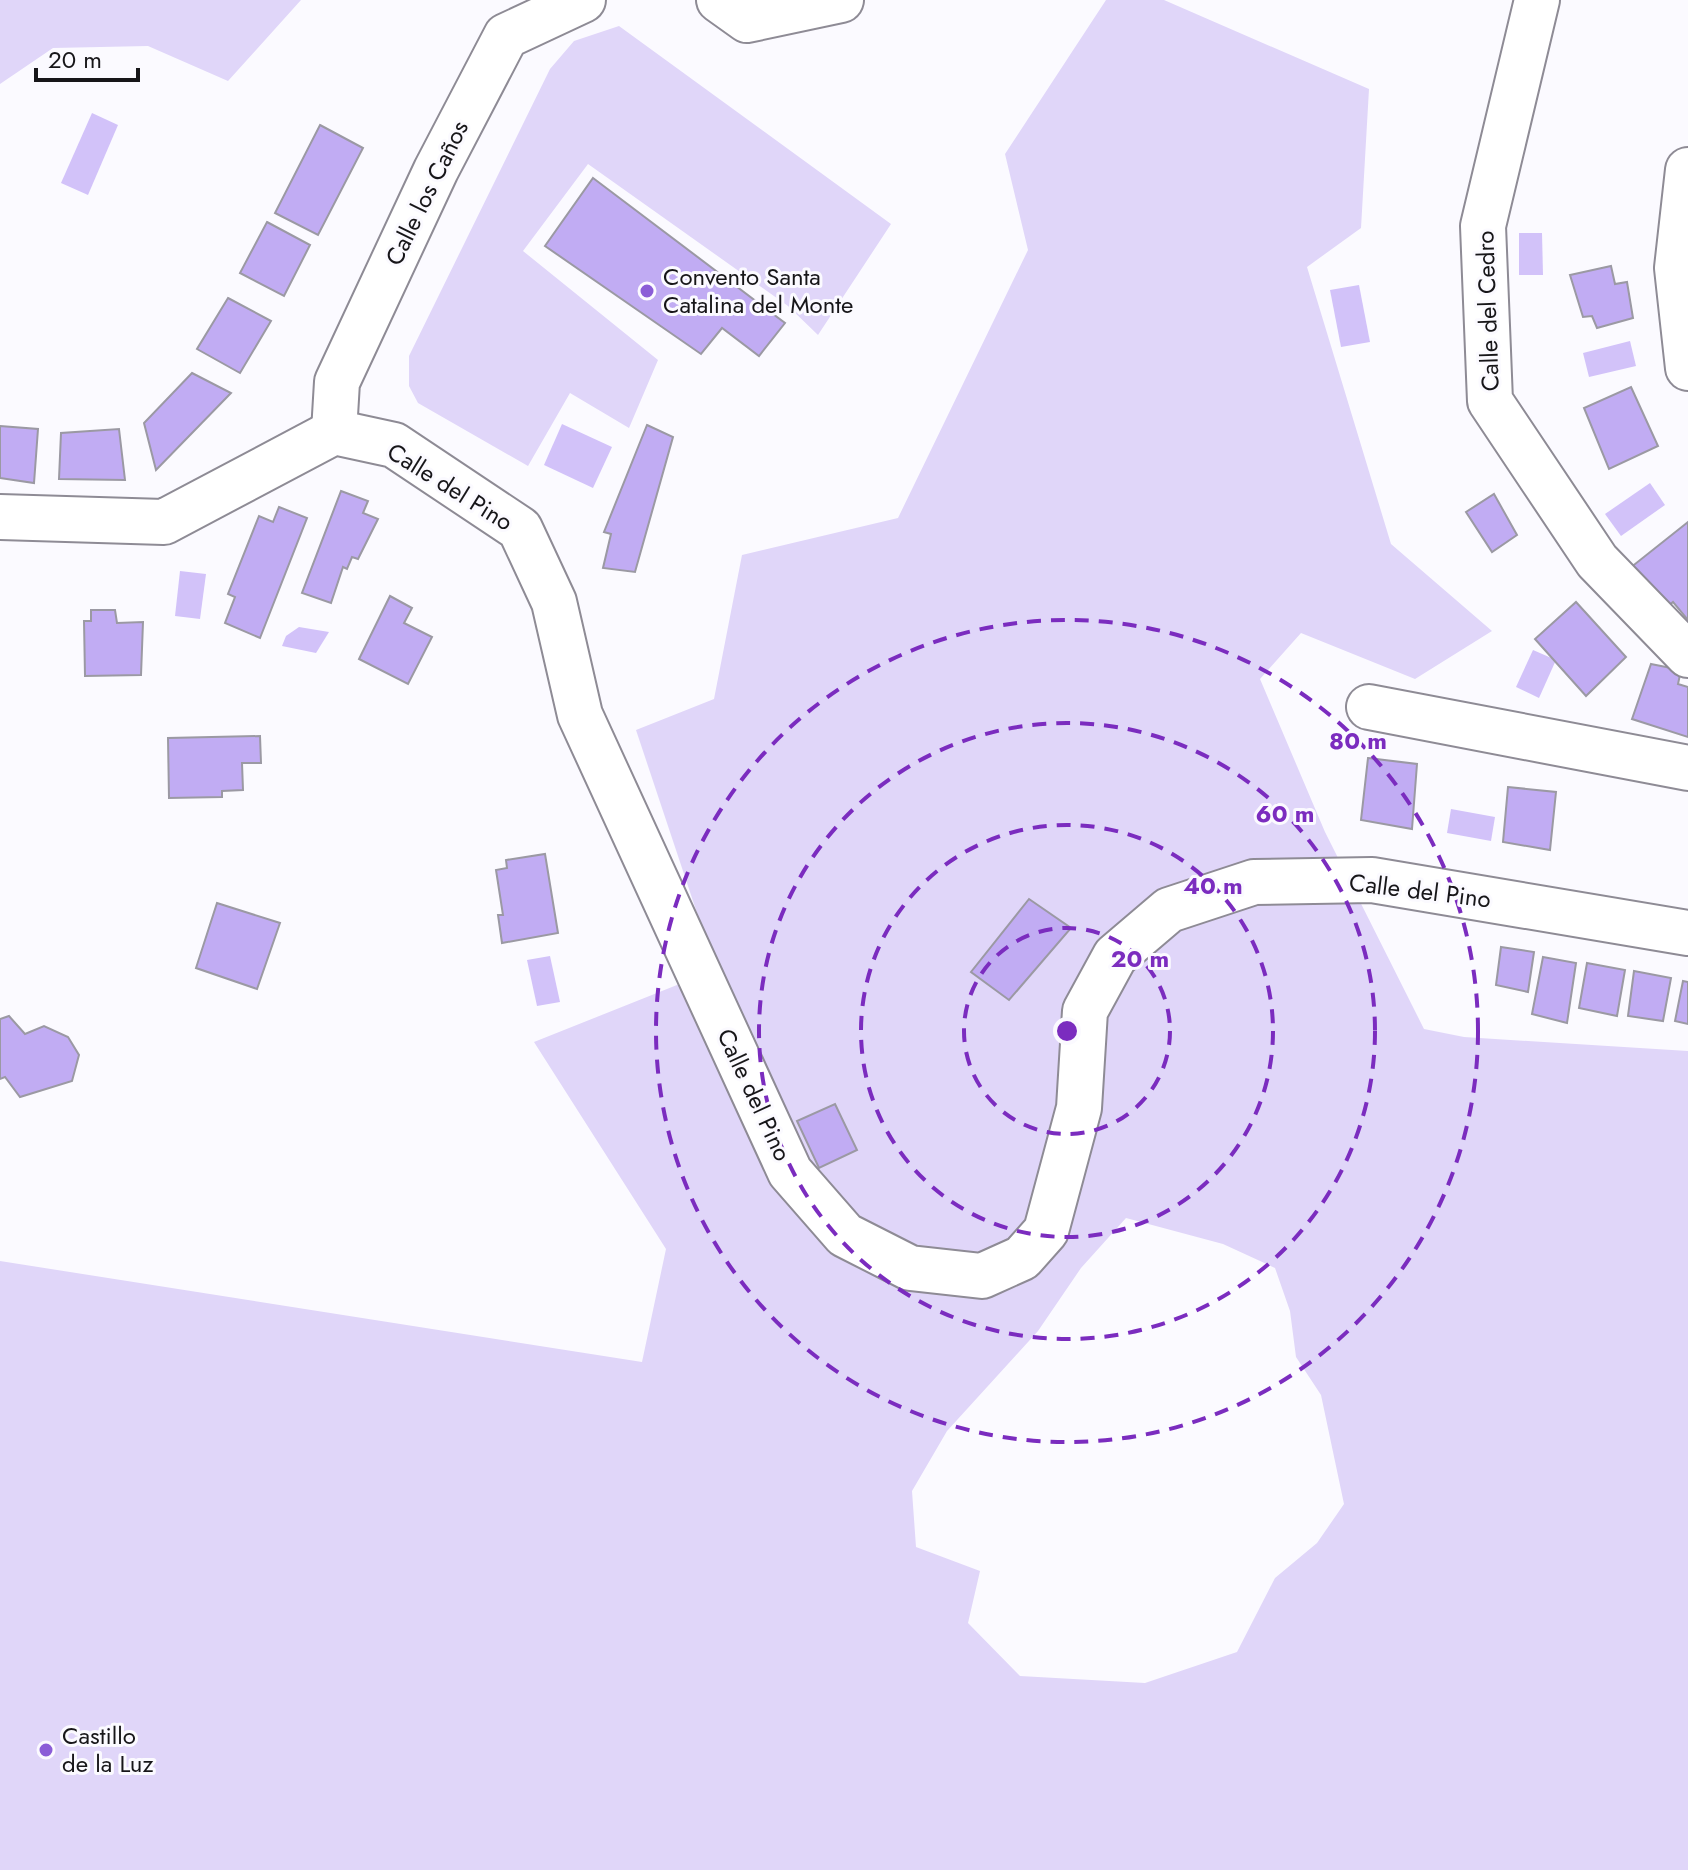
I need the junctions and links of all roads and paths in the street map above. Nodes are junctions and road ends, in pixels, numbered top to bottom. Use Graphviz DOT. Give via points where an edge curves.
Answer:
graph roads {
  1 [pos="583,0"];
  2 [pos="719,0"];
  3 [pos="841,0"];
  4 [pos="1537,0"];
  5 [pos="1688,170"];
  6 [pos="1688,368"];
  7 [pos="334,432"];
  8 [pos="0,517"];
  9 [pos="1688,655"];
  10 [pos="1369,707"];
  11 [pos="1688,768"];
  12 [pos="1688,933"];
  1 -- 7 [label="street, Calle los Caños" via="506,36 436,170 337,382"];
  2 -- 3 [label="street" via="747,20"];
  4 -- 9 [label="street, Calle del Cedro" via="1483,226 1490,401 1597,561"];
  5 -- 6 [label="street" via="1677,268"];
  7 -- 8 [label="street" via="164,522"];
  7 -- 12 [label="street, Calle del Pino" via="394,445 520,529 554,602 580,715 790,1172 845,1235 910,1268 982,1276 1022,1258 1046,1231 1079,1108 1085,1011 1115,956 1169,910 1254,882 1372,880"];
  10 -- 11 [label="street"];
}
